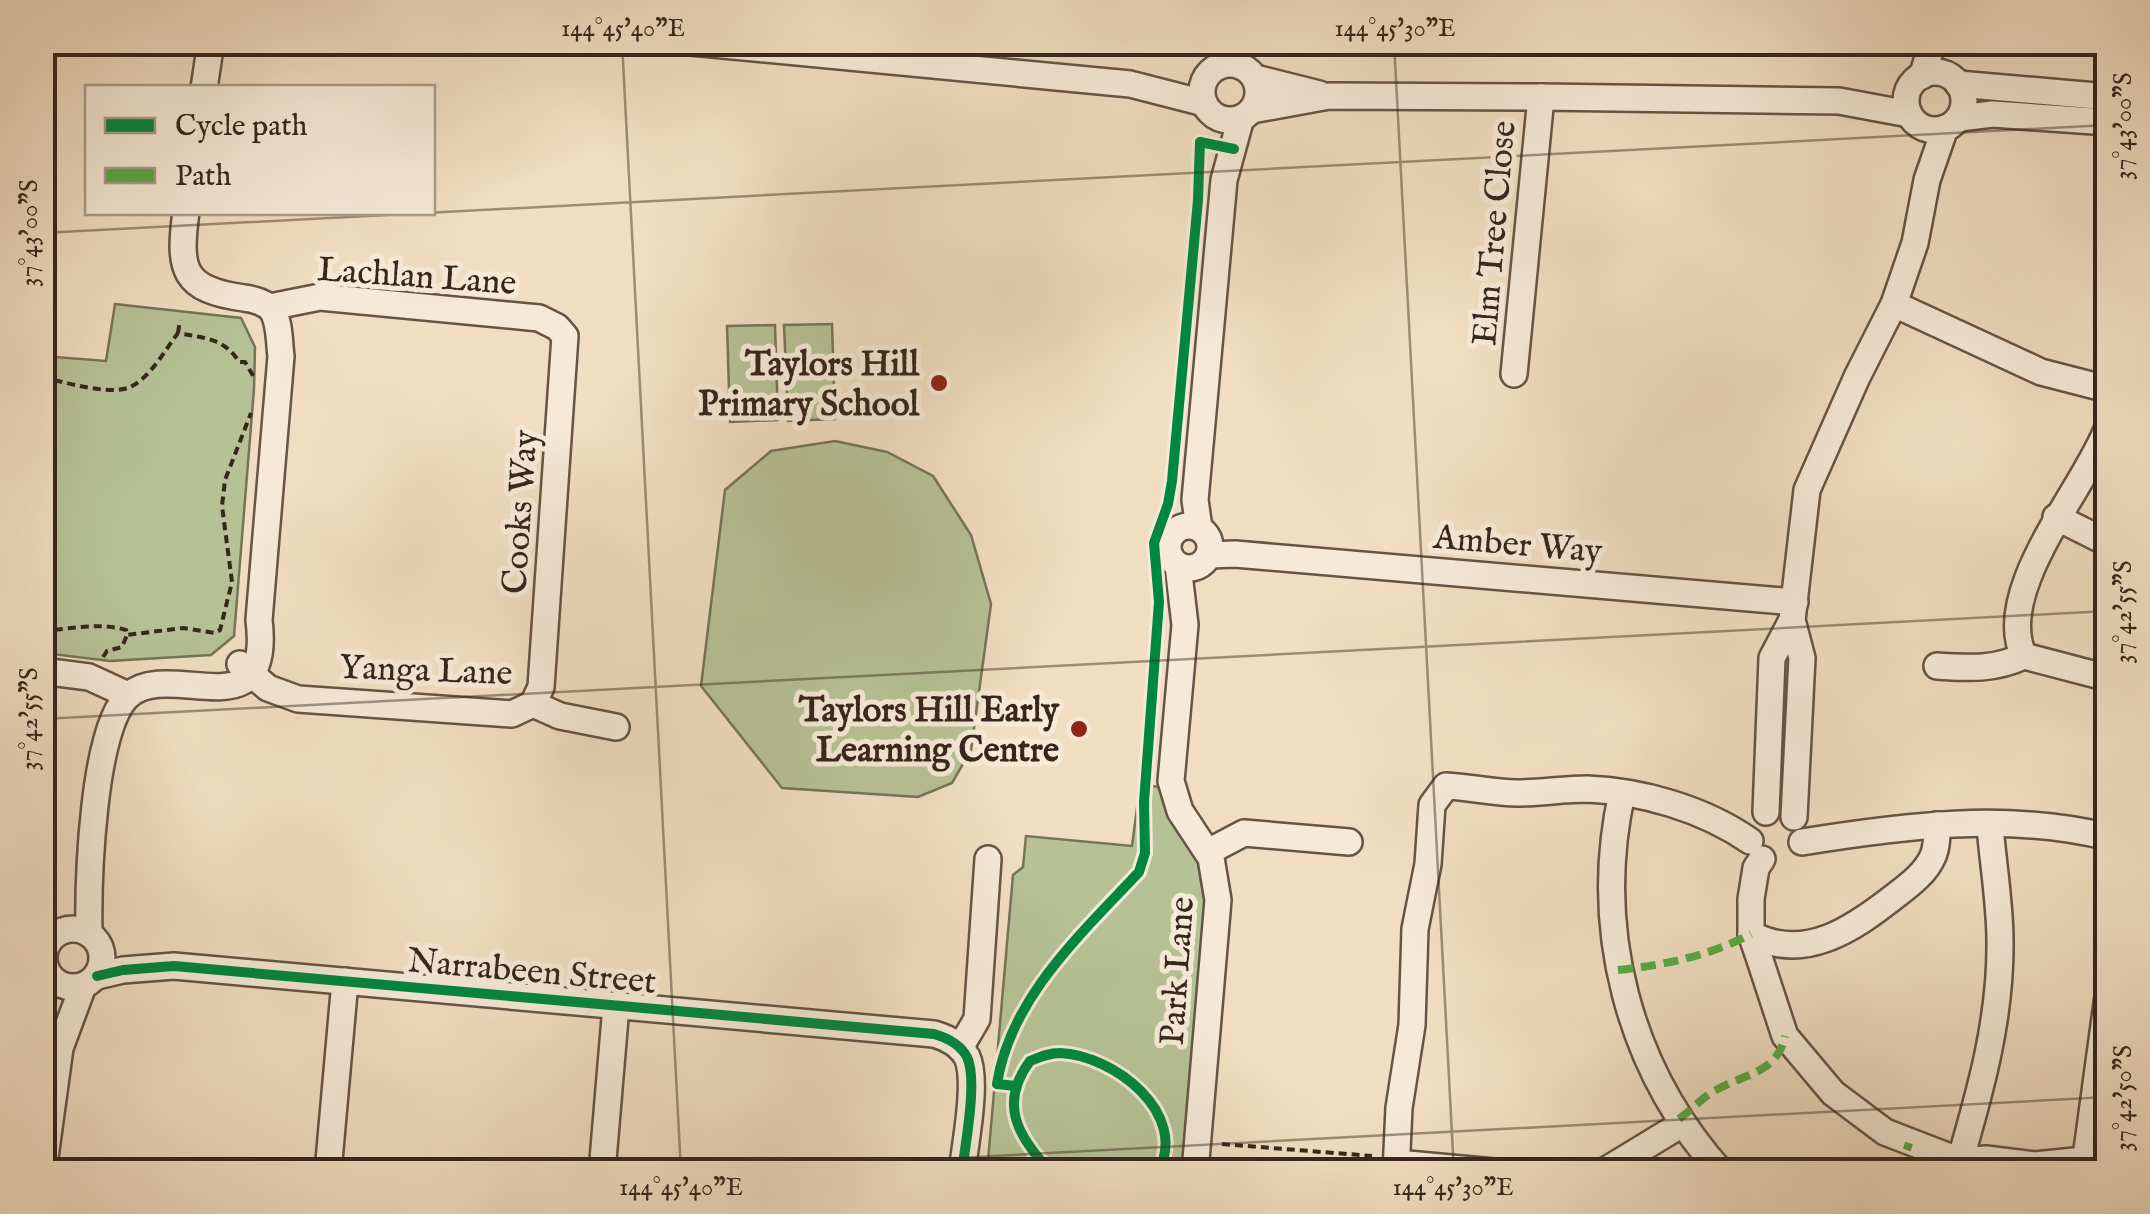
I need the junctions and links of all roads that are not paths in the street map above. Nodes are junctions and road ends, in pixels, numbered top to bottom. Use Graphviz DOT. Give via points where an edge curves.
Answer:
graph roads {
  1 [pos="211,42"];
  2 [pos="691,42"];
  3 [pos="1933,42"];
  4 [pos="1944,42"];
  5 [pos="1229,62"];
  6 [pos="1954,80"];
  7 [pos="1130,84"];
  8 [pos="204,85"];
  9 [pos="1329,96"];
  10 [pos="2108,97"];
  11 [pos="1541,98"];
  12 [pos="1914,101"];
  13 [pos="1208,108"];
  14 [pos="1246,114"];
  15 [pos="2108,122"];
  16 [pos="1952,123"];
  17 [pos="1224,180"];
  18 [pos="1927,180"];
  19 [pos="186,215"];
  20 [pos="1894,304"];
  21 [pos="270,307"];
  22 [pos="557,327"];
  23 [pos="1514,374"];
  24 [pos="2107,389"];
  25 [pos="2108,409"];
  26 [pos="2108,427"];
  27 [pos="2056,516"];
  28 [pos="2108,543"];
  29 [pos="1201,548"];
  30 [pos="1793,611"];
  31 [pos="2024,656"];
  32 [pos="1937,666"];
  33 [pos="246,669"];
  34 [pos="42,671"];
  35 [pos="2108,678"];
  36 [pos="123,691"];
  37 [pos="533,704"];
  38 [pos="616,727"];
  39 [pos="1622,793"];
  40 [pos="1766,812"];
  41 [pos="1937,825"];
  42 [pos="1990,826"];
  43 [pos="1798,830"];
  44 [pos="2108,837"];
  45 [pos="1349,842"];
  46 [pos="1756,850"];
  47 [pos="1208,852"];
  48 [pos="988,859"];
  49 [pos="1752,934"];
  50 [pos="61,953"];
  51 [pos="174,966"];
  52 [pos="90,981"];
  53 [pos="346,981"];
  54 [pos="2108,996"];
  55 [pos="616,1006"];
  56 [pos="60,1048"];
  57 [pos="960,1048"];
  58 [pos="1682,1124"];
  59 [pos="1960,1161"];
  60 [pos="2090,1162"];
  61 [pos="1396,1164"];
  62 [pos="43,1172"];
  63 [pos="328,1172"];
  64 [pos="602,1172"];
  65 [pos="962,1172"];
  66 [pos="1194,1172"];
  67 [pos="1494,1172"];
  68 [pos="1603,1172"];
  69 [pos="1720,1172"];
  1 -- 8 [label="street"];
  2 -- 7 [label="street"];
  3 -- 12 [label="street"];
  4 -- 6 [label="street"];
  5 -- 7 [label="street"];
  5 -- 9 [label="street"];
  5 -- 13 [label="street, Park Lane" via="1202,94"];
  5 -- 14 [label="street, Park Lane" via="1258,95"];
  6 -- 10 [label="street"];
  6 -- 12 [label="street" via="1936,72"];
  6 -- 16 [label="street" via="1964,100"];
  7 -- 13 [label="street"];
  9 -- 11 [label="street"];
  9 -- 14 [label="street"];
  11 -- 12 [label="street"];
  11 -- 23 [label="street, Elm Tree Close"];
  12 -- 16 [label="street" via="1926,129"];
  12 -- 18 [label="street"];
  13 -- 14 [label="street" via="1226,120"];
  13 -- 17 [label="street, Park Lane"];
  14 -- 17 [label="street, Park Lane"];
  15 -- 16 [label="street" via="1993,114"];
  16 -- 18 [label="street"];
  17 -- 29 [label="street, Park Lane" via="1195,500"];
  18 -- 20 [label="street"];
  19 -- 21 [label="street" via="184,259 194,282 213,294"];
  20 -- 24 [label="street" via="2041,372"];
  20 -- 30 [label="street" via="1807,490"];
  21 -- 22 [label="street, Lachlan Lane" via="320,297 539,318"];
  21 -- 33 [label="street" via="281,356 259,620"];
  22 -- 37 [label="street, Cooks Way" via="566,347 541,687"];
  24 -- 25 [label="street"];
  26 -- 27 [label="street"];
  27 -- 28 [label="street"];
  27 -- 31 [label="street" via="2017,622"];
  29 -- 30 [label="street, Amber Way"];
  29 -- 47 [label="street, Park Lane" via="1184,606 1171,781 1180,811"];
  30 -- 40 [label="street" via="1772,658"];
  30 -- 43 [label="street" via="1802,658"];
  31 -- 32 [label="street" via="1985,669"];
  31 -- 35 [label="street"];
  33 -- 36 [label="street" via="206,676 150,673 127,678"];
  33 -- 37 [label="street, Yanga Lane" via="268,688 298,699 512,714"];
  34 -- 36 [label="street" via="89,677"];
  36 -- 50 [label="street" via="106,741 88,860"];
  37 -- 38 [label="street, Yanga Lane"];
  39 -- 46 [label="street" via="1669,802 1735,830"];
  39 -- 58 [label="street" via="1610,904 1618,970 1650,1067"];
  39 -- 61 [label="street" via="1446,786 1432,805"];
  40 -- 43 [label="street" via="1781,810"];
  40 -- 46 [label="street" via="1752,823"];
  41 -- 42 [label="street"];
  41 -- 43 [label="street"];
  41 -- 49 [label="street" via="1928,864 1855,926 1791,946"];
  42 -- 44 [label="street"];
  42 -- 59 [label="street" via="1998,991"];
  43 -- 46 [label="street" via="1786,861 1770,862"];
  45 -- 47 [label="street" via="1244,833"];
  46 -- 49 [label="street"];
  47 -- 66 [label="street, Park Lane" via="1218,900"];
  48 -- 57 [label="street" via="977,1019"];
  49 -- 59 [label="street" via="1785,1036 1810,1070 1870,1124"];
  50 -- 51 [label="street, Narrabeen Street"];
  50 -- 52 [label="street, Narrabeen Street" via="64,987"];
  50 -- 52 [label="street" via="102,967"];
  50 -- 56 [label="street"];
  51 -- 52 [label="street, Narrabeen Street" via="123,970"];
  51 -- 53 [label="street, Narrabeen Street"];
  52 -- 56 [label="street"];
  53 -- 55 [label="street, Narrabeen Street"];
  53 -- 63 [label="street"];
  54 -- 60 [label="street"];
  55 -- 57 [label="street, Narrabeen Street" via="934,1034"];
  55 -- 64 [label="street"];
  56 -- 62 [label="street"];
  57 -- 65 [label="street" via="971,1071"];
  58 -- 68 [label="street"];
  58 -- 69 [label="street"];
  59 -- 60 [label="street"];
  61 -- 67 [label="street"];
}
